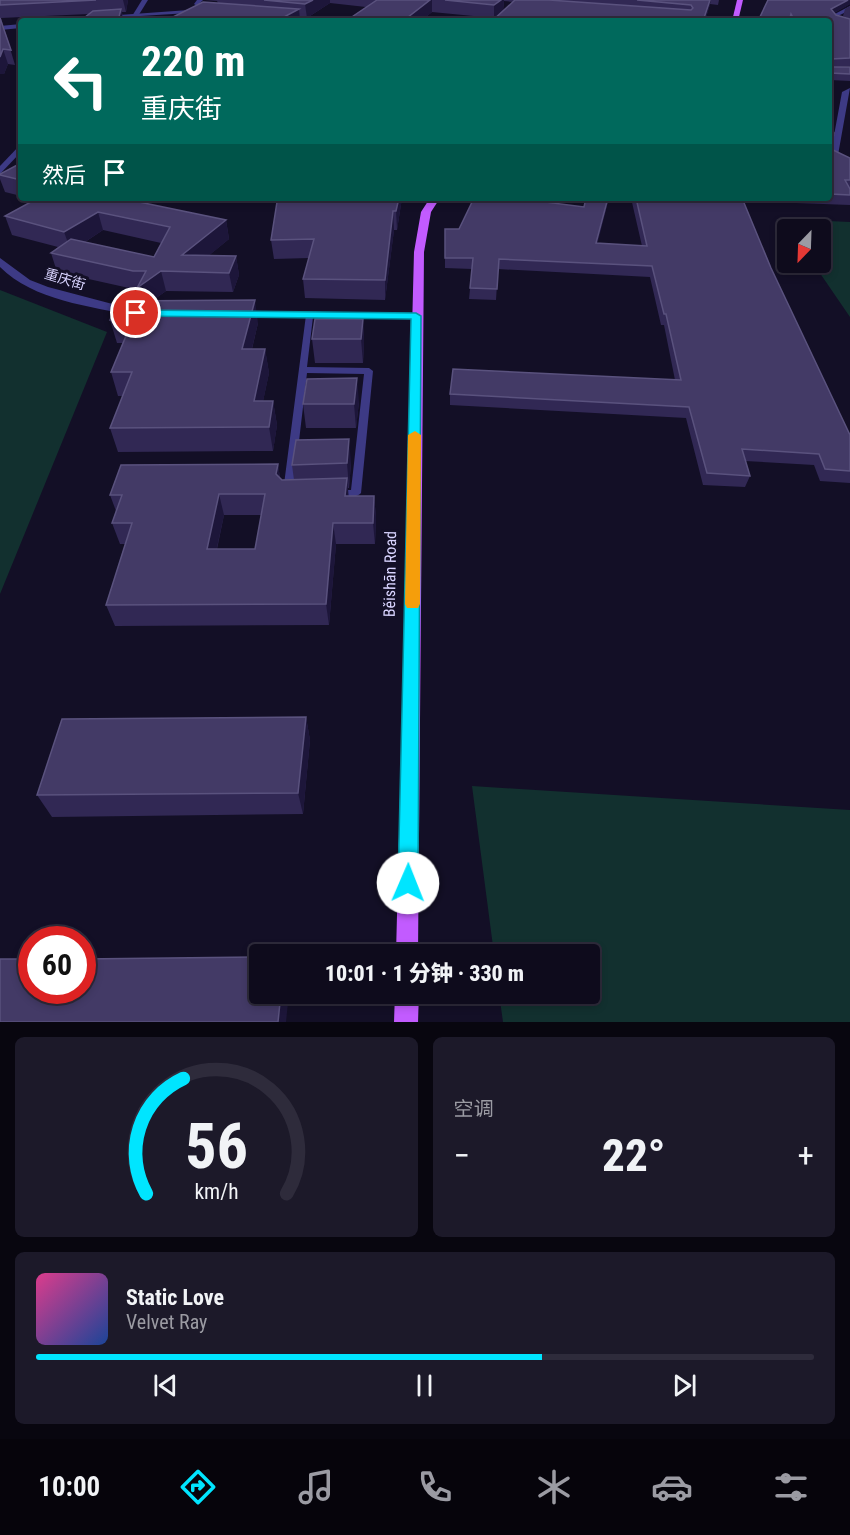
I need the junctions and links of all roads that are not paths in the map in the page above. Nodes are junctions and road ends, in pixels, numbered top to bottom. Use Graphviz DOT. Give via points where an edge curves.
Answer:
graph roads {
  1 [pos="145,0"];
  2 [pos="740,0"];
  3 [pos="850,9"];
  4 [pos="215,11"];
  5 [pos="276,17"];
  6 [pos="132,18"];
  7 [pos="284,18"];
  8 [pos="736,18"];
  9 [pos="850,23"];
  10 [pos="18,26"];
  11 [pos="0,28"];
  12 [pos="850,90"];
  13 [pos="18,150"];
  14 [pos="850,164"];
  15 [pos="0,171"];
  16 [pos="433,201"];
  17 [pos="0,261"];
  18 [pos="148,314"];
  19 [pos="230,314"];
  20 [pos="309,316"];
  21 [pos="416,316"];
  22 [pos="302,370"];
  23 [pos="299,495"];
  24 [pos="322,495"];
  25 [pos="407,944"];
  26 [pos="407,1004"];
  27 [pos="406,1022"];
  1 -- 6 [label="street"];
  2 -- 8 [label="main road"];
  3 -- 9 [label="street" via="834,16"];
  4 -- 6 [label="street" via="178,11"];
  5 -- 7 [label="street"];
  10 -- 11 [label="street"];
  12 -- 14 [label="street" via="846,92 833,156"];
  13 -- 15 [label="street"];
  16 -- 21 [label="main road, Běishān Road" via="426,212 419,252"];
  17 -- 18 [label="street, 重庆街" via="7,270 46,291"];
  19 -- 20 [label="street"];
  20 -- 21 [label="street"];
  20 -- 22 [label="lane"];
  21 -- 25 [label="main road, Běishān Road"];
  22 -- 23 [label="lane" via="287,496"];
  22 -- 24 [label="lane" via="369,371 356,493"];
  26 -- 27 [label="main road"];
}
